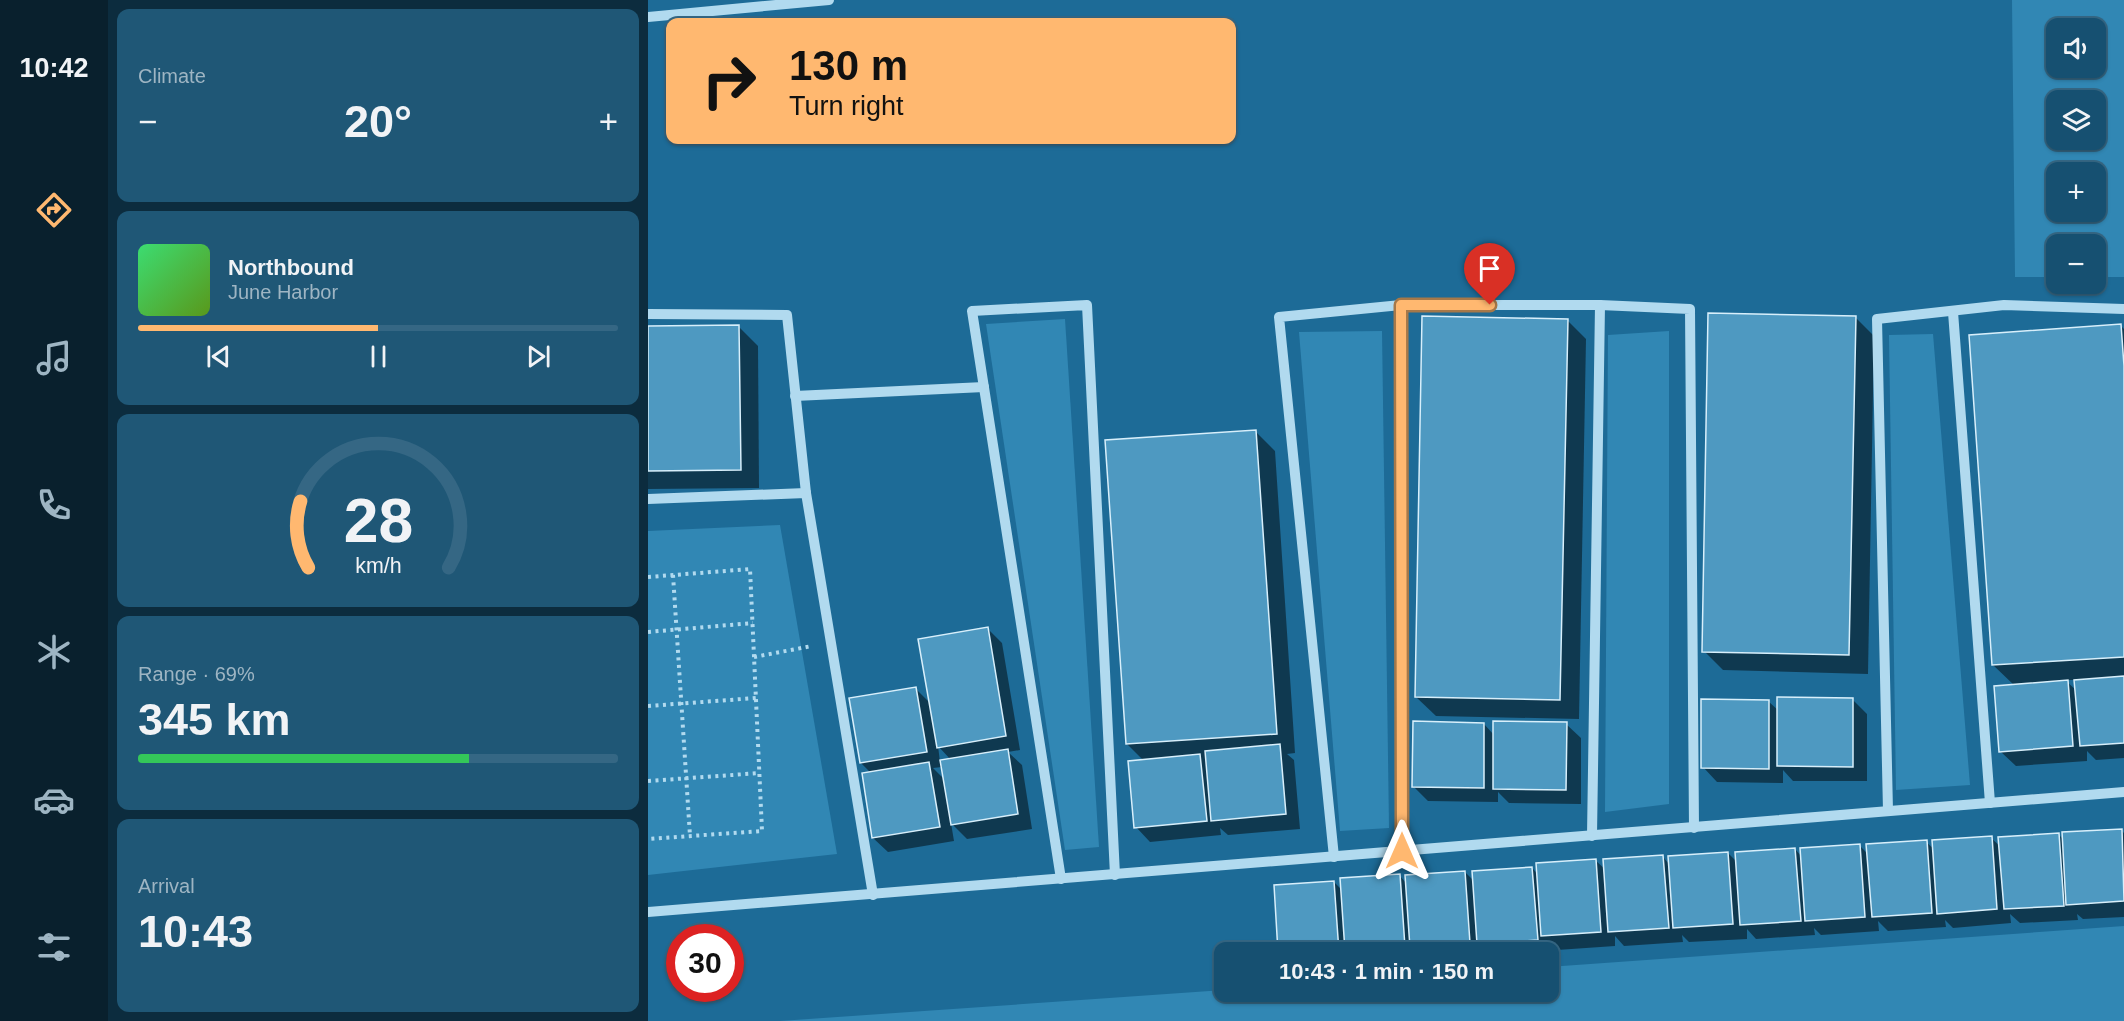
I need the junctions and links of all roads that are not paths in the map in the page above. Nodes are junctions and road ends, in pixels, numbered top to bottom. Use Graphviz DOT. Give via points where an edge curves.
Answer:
graph roads {
  1 [pos="829,0"];
  2 [pos="648,17"];
  3 [pos="1401,305"];
  4 [pos="1600,305"];
  5 [pos="2124,309"];
  6 [pos="1953,312"];
  7 [pos="648,314"];
  8 [pos="984,387"];
  9 [pos="795,396"];
  10 [pos="806,493"];
  11 [pos="648,499"];
  12 [pos="2124,792"];
  13 [pos="1990,803"];
  14 [pos="1888,811"];
  15 [pos="1694,828"];
  16 [pos="1592,836"];
  17 [pos="1402,851"];
  18 [pos="1334,857"];
  19 [pos="1115,875"];
  20 [pos="1061,879"];
  21 [pos="873,895"];
  22 [pos="648,912"];
  1 -- 2 [label="street"];
  3 -- 4 [label="street"];
  3 -- 17 [label="street"];
  3 -- 18 [label="street" via="1278,317"];
  4 -- 15 [label="street" via="1690,309"];
  4 -- 16 [label="street"];
  5 -- 6 [label="street" via="2004,305"];
  6 -- 13 [label="street"];
  6 -- 14 [label="street" via="1877,319"];
  7 -- 9 [label="street" via="787,315"];
  8 -- 9 [label="street"];
  8 -- 19 [label="street" via="972,311 1087,305"];
  8 -- 20 [label="street"];
  9 -- 10 [label="street"];
  10 -- 11 [label="street"];
  10 -- 21 [label="street"];
  12 -- 13 [label="street"];
  13 -- 14 [label="street"];
  14 -- 15 [label="street"];
  15 -- 16 [label="street"];
  16 -- 17 [label="street"];
  17 -- 18 [label="street"];
  18 -- 19 [label="street"];
  19 -- 20 [label="street"];
  20 -- 21 [label="street"];
  21 -- 22 [label="street"];
}
